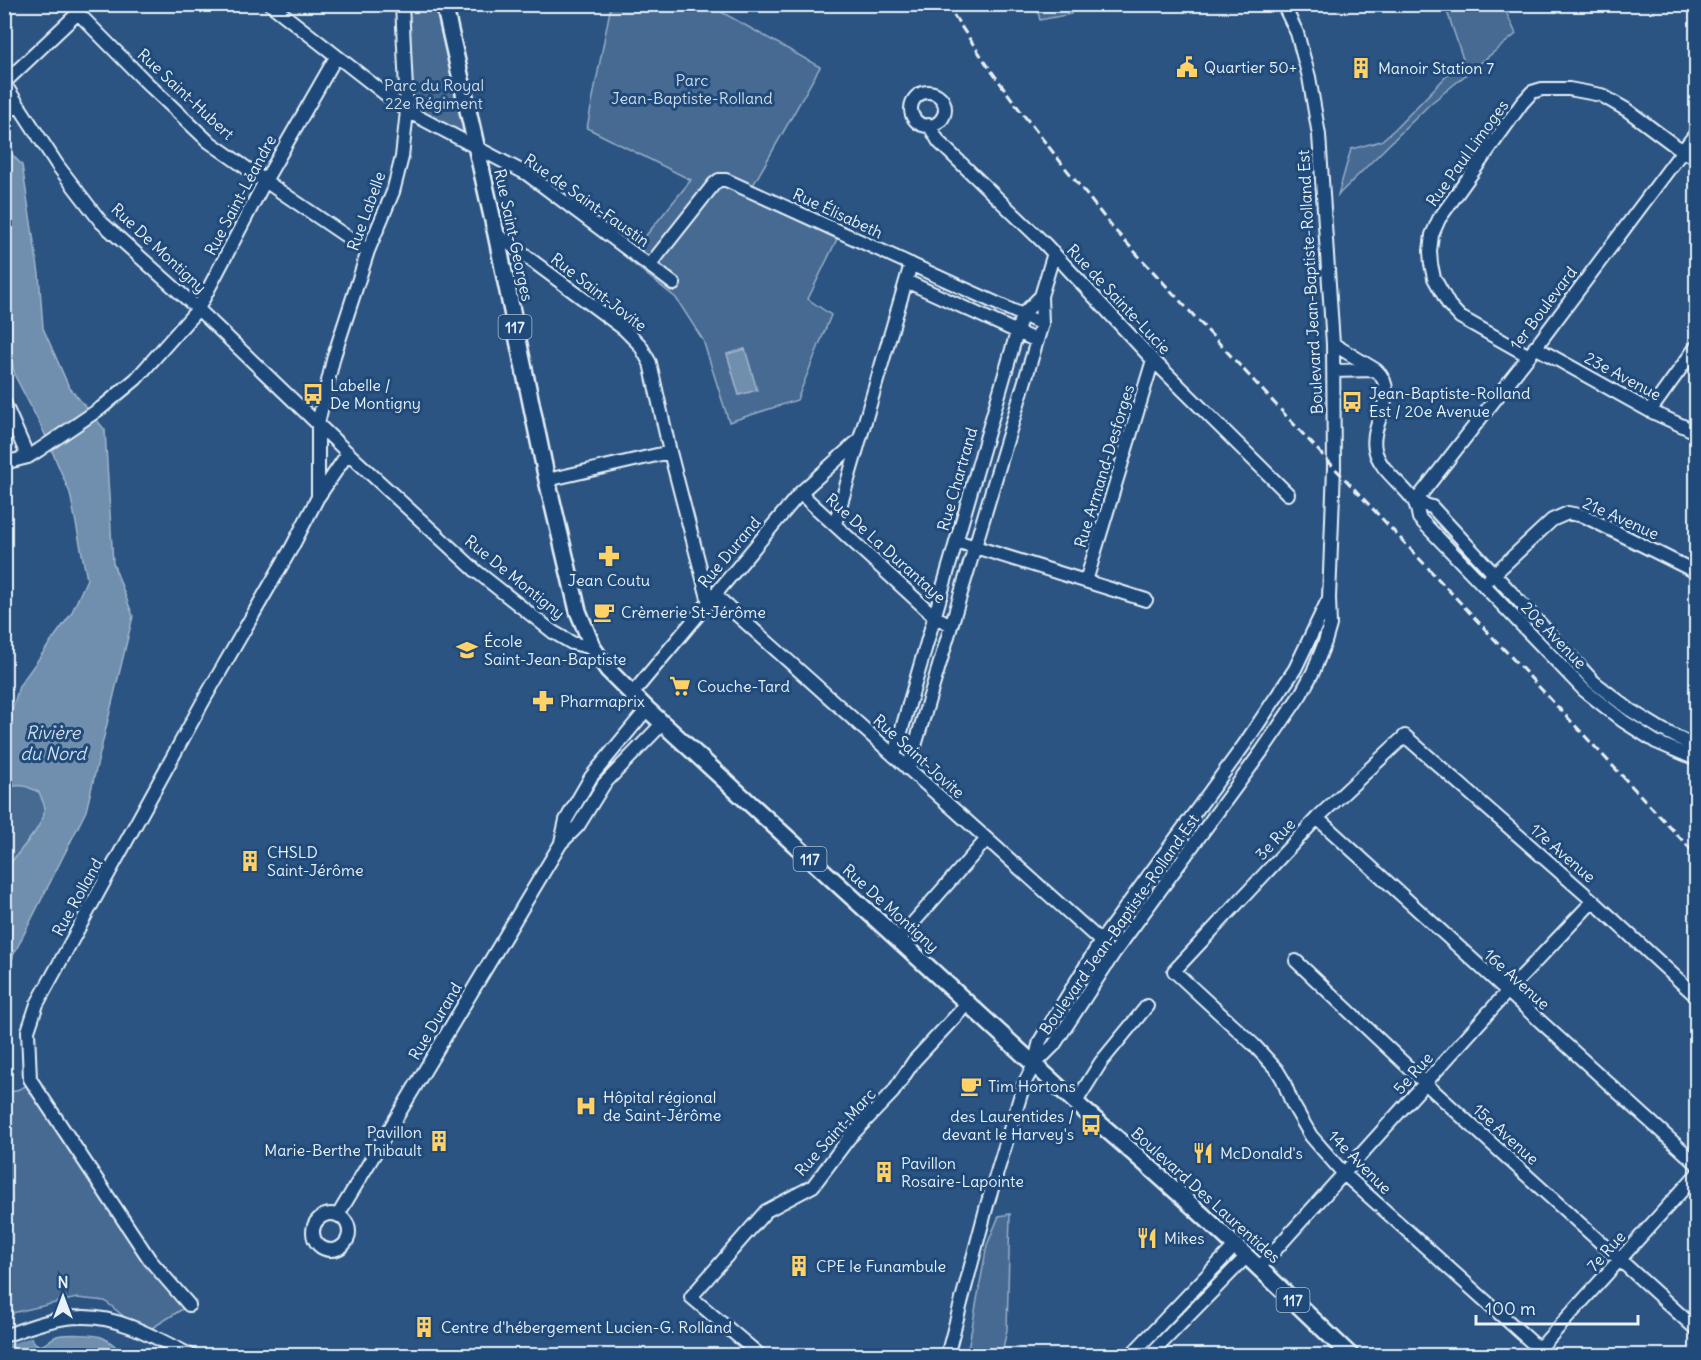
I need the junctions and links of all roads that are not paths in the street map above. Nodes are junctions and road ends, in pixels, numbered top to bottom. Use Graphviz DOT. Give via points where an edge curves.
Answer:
graph roads {
  1 [pos="270,4"];
  2 [pos="402,4"];
  3 [pos="444,4"];
  4 [pos="1283,4"];
  5 [pos="336,57"];
  6 [pos="4,83"];
  7 [pos="20,107"];
  8 [pos="4,111"];
  9 [pos="407,111"];
  10 [pos="929,125"];
  11 [pos="1696,133"];
  12 [pos="476,148"];
  13 [pos="1683,150"];
  14 [pos="1696,158"];
  15 [pos="265,182"];
  16 [pos="496,234"];
  17 [pos="368,251"];
  18 [pos="1054,253"];
  19 [pos="911,264"];
  20 [pos="650,265"];
  21 [pos="906,281"];
  22 [pos="674,284"];
  23 [pos="1041,296"];
  24 [pos="198,309"];
  25 [pos="1022,315"];
  26 [pos="1042,324"];
  27 [pos="1018,331"];
  28 [pos="1037,341"];
  29 [pos="1333,344"];
  30 [pos="1696,346"];
  31 [pos="1532,351"];
  32 [pos="1153,360"];
  33 [pos="1376,370"];
  34 [pos="1334,371"];
  35 [pos="4,402"];
  36 [pos="1650,411"];
  37 [pos="318,423"];
  38 [pos="1696,432"];
  39 [pos="860,439"];
  40 [pos="670,452"];
  41 [pos="348,453"];
  42 [pos="34,454"];
  43 [pos="4,463"];
  44 [pos="547,480"];
  45 [pos="800,493"];
  46 [pos="1288,494"];
  47 [pos="318,497"];
  48 [pos="1415,502"];
  49 [pos="835,524"];
  50 [pos="956,541"];
  51 [pos="975,547"];
  52 [pos="1696,572"];
  53 [pos="1495,574"];
  54 [pos="1086,581"];
  55 [pos="1483,585"];
  56 [pos="712,598"];
  57 [pos="1329,598"];
  58 [pos="1146,600"];
  59 [pos="934,616"];
  60 [pos="951,625"];
  61 [pos="593,648"];
  62 [pos="916,678"];
  63 [pos="934,682"];
  64 [pos="632,694"];
  65 [pos="647,709"];
  66 [pos="663,723"];
  67 [pos="1405,736"];
  68 [pos="1247,740"];
  69 [pos="1696,747"];
  70 [pos="1262,751"];
  71 [pos="894,756"];
  72 [pos="1696,759"];
  73 [pos="908,769"];
  74 [pos="1211,790"];
  75 [pos="1226,801"];
  76 [pos="1317,818"];
  77 [pos="987,839"];
  78 [pos="561,843"];
  79 [pos="1593,902"];
  80 [pos="898,940"];
  81 [pos="1101,941"];
  82 [pos="1114,953"];
  83 [pos="1296,962"];
  84 [pos="1174,971"];
  85 [pos="1507,992"];
  86 [pos="1696,996"];
  87 [pos="968,1003"];
  88 [pos="1146,1006"];
  89 [pos="1034,1065"];
  90 [pos="1426,1084"];
  91 [pos="1076,1102"];
  92 [pos="1696,1163"];
  93 [pos="1344,1174"];
  94 [pos="1696,1175"];
  95 [pos="338,1215"];
  96 [pos="1241,1251"];
  97 [pos="1620,1259"];
  98 [pos="1259,1268"];
  99 [pos="189,1305"];
  100 [pos="1696,1329"];
  101 [pos="4,1336"];
  102 [pos="1544,1352"];
  103 [pos="192,1356"];
  104 [pos="761,1356"];
  105 [pos="947,1356"];
  106 [pos="1130,1356"];
  107 [pos="1149,1356"];
  108 [pos="1351,1356"];
  1 -- 5 [label="street, Rue de Saint-Faustin"];
  2 -- 9 [label="street, Rue Labelle"];
  3 -- 12 [label="main road, Rue Saint-Georges / 117"];
  4 -- 29 [label="street, Boulevard Jean-Baptiste-Rolland Est" via="1297,33 1309,77 1318,135"];
  5 -- 9 [label="street, Rue de Saint-Faustin"];
  5 -- 15 [label="street, Rue Saint-Léandre"];
  6 -- 7 [label="street, Rue De Montigny"];
  6 -- 15 [label="street, Rue Saint-Hubert" via="78,13 208,141"];
  7 -- 8 [label="street"];
  7 -- 24 [label="street, Rue De Montigny" via="101,222"];
  9 -- 12 [label="street, Rue de Saint-Faustin"];
  9 -- 17 [label="street, Rue Labelle" via="402,158 393,192"];
  10 -- 18 [label="street, Rue de Sainte-Lucie" via="939,142"];
  11 -- 13 [label="street, 1er Boulevard"];
  12 -- 16 [label="main road, Rue Saint-Georges / 117"];
  12 -- 20 [label="street, Rue de Saint-Faustin" via="526,174"];
  13 -- 14 [label="street, Rue Paul Limoges"];
  13 -- 31 [label="street, 1er Boulevard"];
  13 -- 31 [label="street, Rue Paul Limoges" via="1601,95 1542,89 1532,92 1522,103 1439,219 1430,251 1434,278 1460,316"];
  15 -- 17 [label="street, Rue Saint-Hubert"];
  15 -- 24 [label="street, Rue Saint-Léandre"];
  16 -- 40 [label="street, Rue Saint-Jovite" via="640,345 651,363"];
  16 -- 44 [label="main road, Rue Saint-Georges / 117"];
  17 -- 37 [label="street, Rue Labelle" via="334,356"];
  18 -- 23 [label="street"];
  18 -- 32 [label="street, Rue de Sainte-Lucie"];
  19 -- 20 [label="street, Rue Élisabeth" via="719,180"];
  19 -- 21 [label="street"];
  19 -- 25 [label="street, Rue Élisabeth"];
  20 -- 22 [label="street, Rue de Saint-Faustin"];
  21 -- 27 [label="street"];
  21 -- 39 [label="street"];
  23 -- 25 [label="street"];
  23 -- 26 [label="street"];
  24 -- 37 [label="street, Rue De Montigny"];
  24 -- 42 [label="street, Rue Saint-Léandre" via="136,379"];
  25 -- 26 [label="street, Rue Élisabeth"];
  25 -- 27 [label="street, Rue Chartrand"];
  26 -- 28 [label="street"];
  27 -- 28 [label="street"];
  27 -- 50 [label="street, Rue Chartrand"];
  28 -- 51 [label="street"];
  29 -- 33 [label="street"];
  29 -- 34 [label="street, Boulevard Jean-Baptiste-Rolland Est"];
  30 -- 36 [label="street"];
  31 -- 36 [label="street, 23e Avenue"];
  31 -- 48 [label="street, 1er Boulevard"];
  32 -- 46 [label="street, Rue de Sainte-Lucie"];
  32 -- 54 [label="street, Rue Armand-Desforges"];
  33 -- 34 [label="street"];
  33 -- 48 [label="street, 20e Avenue" via="1384,381 1386,395 1375,451"];
  34 -- 57 [label="street, Boulevard Jean-Baptiste-Rolland Est" via="1335,468"];
  35 -- 42 [label="street"];
  36 -- 38 [label="street, 23e Avenue"];
  37 -- 41 [label="street, Rue De Montigny"];
  37 -- 47 [label="street, Rue Rolland"];
  39 -- 45 [label="street, Rue Durand"];
  39 -- 49 [label="street"];
  40 -- 44 [label="street"];
  40 -- 56 [label="street, Rue Saint-Jovite"];
  41 -- 47 [label="street, Rue Rolland"];
  41 -- 61 [label="street, Rue De Montigny" via="476,571 553,632 572,643"];
  42 -- 43 [label="street"];
  44 -- 61 [label="main road, Rue Saint-Georges / 117" via="579,611"];
  45 -- 49 [label="street, Rue De La Durantaye"];
  45 -- 56 [label="street, Rue Durand"];
  47 -- 99 [label="street, Rue Rolland" via="37,1004 28,1031 30,1079 150,1260"];
  48 -- 53 [label="street, 20e Avenue" via="1432,507"];
  48 -- 55 [label="street, 20e Avenue" via="1419,518"];
  49 -- 59 [label="street, Rue De La Durantaye"];
  50 -- 51 [label="street"];
  50 -- 59 [label="street, Rue Chartrand"];
  51 -- 54 [label="street"];
  51 -- 60 [label="street"];
  52 -- 53 [label="street, 21e Avenue" via="1584,516 1568,513 1552,520"];
  53 -- 55 [label="street, 21e Avenue"];
  53 -- 69 [label="street, 20e Avenue" via="1594,682 1630,710"];
  54 -- 58 [label="street"];
  55 -- 72 [label="street, 20e Avenue" via="1584,690 1656,742"];
  56 -- 64 [label="street, Rue Durand"];
  56 -- 71 [label="street, Rue Saint-Jovite"];
  57 -- 68 [label="street, Boulevard Jean-Baptiste-Rolland Est" via="1295,669"];
  57 -- 70 [label="street, Boulevard Jean-Baptiste-Rolland Est" via="1330,625 1313,672"];
  59 -- 60 [label="street, Rue De La Durantaye"];
  59 -- 62 [label="street, Rue Chartrand"];
  60 -- 63 [label="street"];
  61 -- 64 [label="main road, Rue De Montigny / 117"];
  62 -- 63 [label="street"];
  62 -- 71 [label="street, Rue Chartrand"];
  63 -- 73 [label="street"];
  64 -- 65 [label="main road, Rue De Montigny / 117"];
  65 -- 66 [label="main road, Rue De Montigny / 117"];
  65 -- 78 [label="street, Rue Durand" via="591,777 566,820"];
  66 -- 78 [label="street, Rue Durand" via="604,784 578,826"];
  66 -- 80 [label="main road, Rue De Montigny / 117"];
  67 -- 76 [label="street, 3e Rue"];
  67 -- 79 [label="street, 17e Avenue"];
  68 -- 70 [label="street"];
  68 -- 74 [label="street, Boulevard Jean-Baptiste-Rolland Est"];
  70 -- 75 [label="street, Boulevard Jean-Baptiste-Rolland Est"];
  71 -- 73 [label="street, Rue Saint-Jovite"];
  73 -- 77 [label="street, Rue Saint-Jovite"];
  74 -- 75 [label="street"];
  74 -- 81 [label="street, Boulevard Jean-Baptiste-Rolland Est"];
  75 -- 82 [label="street, Boulevard Jean-Baptiste-Rolland Est"];
  76 -- 84 [label="street, 3e Rue"];
  76 -- 85 [label="street, 16e Avenue"];
  77 -- 80 [label="street"];
  77 -- 81 [label="street, Rue Saint-Jovite"];
  78 -- 95 [label="street, Rue Durand"];
  79 -- 85 [label="street, 5e Rue"];
  79 -- 86 [label="street, 17e Avenue"];
  80 -- 87 [label="main road, Rue De Montigny / 117"];
  81 -- 82 [label="street, Rue Saint-Jovite"];
  81 -- 89 [label="street, Boulevard Jean-Baptiste-Rolland Est" via="1040,1041"];
  82 -- 89 [label="street, Boulevard Jean-Baptiste-Rolland Est" via="1054,1045"];
  83 -- 90 [label="street, 15e Avenue"];
  84 -- 93 [label="street, 14e Avenue" via="1277,1070 1311,1136"];
  85 -- 90 [label="street, 5e Rue"];
  85 -- 92 [label="street, 16e Avenue"];
  87 -- 89 [label="main road, Rue De Montigny / 117"];
  87 -- 104 [label="street, Rue Saint-Marc" via="914,1061 893,1092 849,1138 813,1186 766,1210 691,1297"];
  88 -- 91 [label="street" via="1101,1062"];
  89 -- 91 [label="main road, Boulevard Des Laurentides / 117"];
  89 -- 105 [label="street" via="1024,1084 987,1205"];
  90 -- 93 [label="street, 5e Rue"];
  90 -- 97 [label="street, 15e Avenue"];
  91 -- 96 [label="main road, Boulevard Des Laurentides / 117"];
  93 -- 98 [label="street, 5e Rue"];
  93 -- 102 [label="street, 14e Avenue"];
  94 -- 97 [label="street, 7e Rue"];
  96 -- 98 [label="main road, Boulevard Des Laurentides / 117"];
  96 -- 106 [label="street"];
  96 -- 107 [label="street"];
  97 -- 100 [label="street, 15e Avenue"];
  97 -- 102 [label="street, 7e Rue"];
  98 -- 108 [label="main road, Boulevard Des Laurentides / 117"];
  101 -- 103 [label="street" via="52,1321 110,1319"];
}
